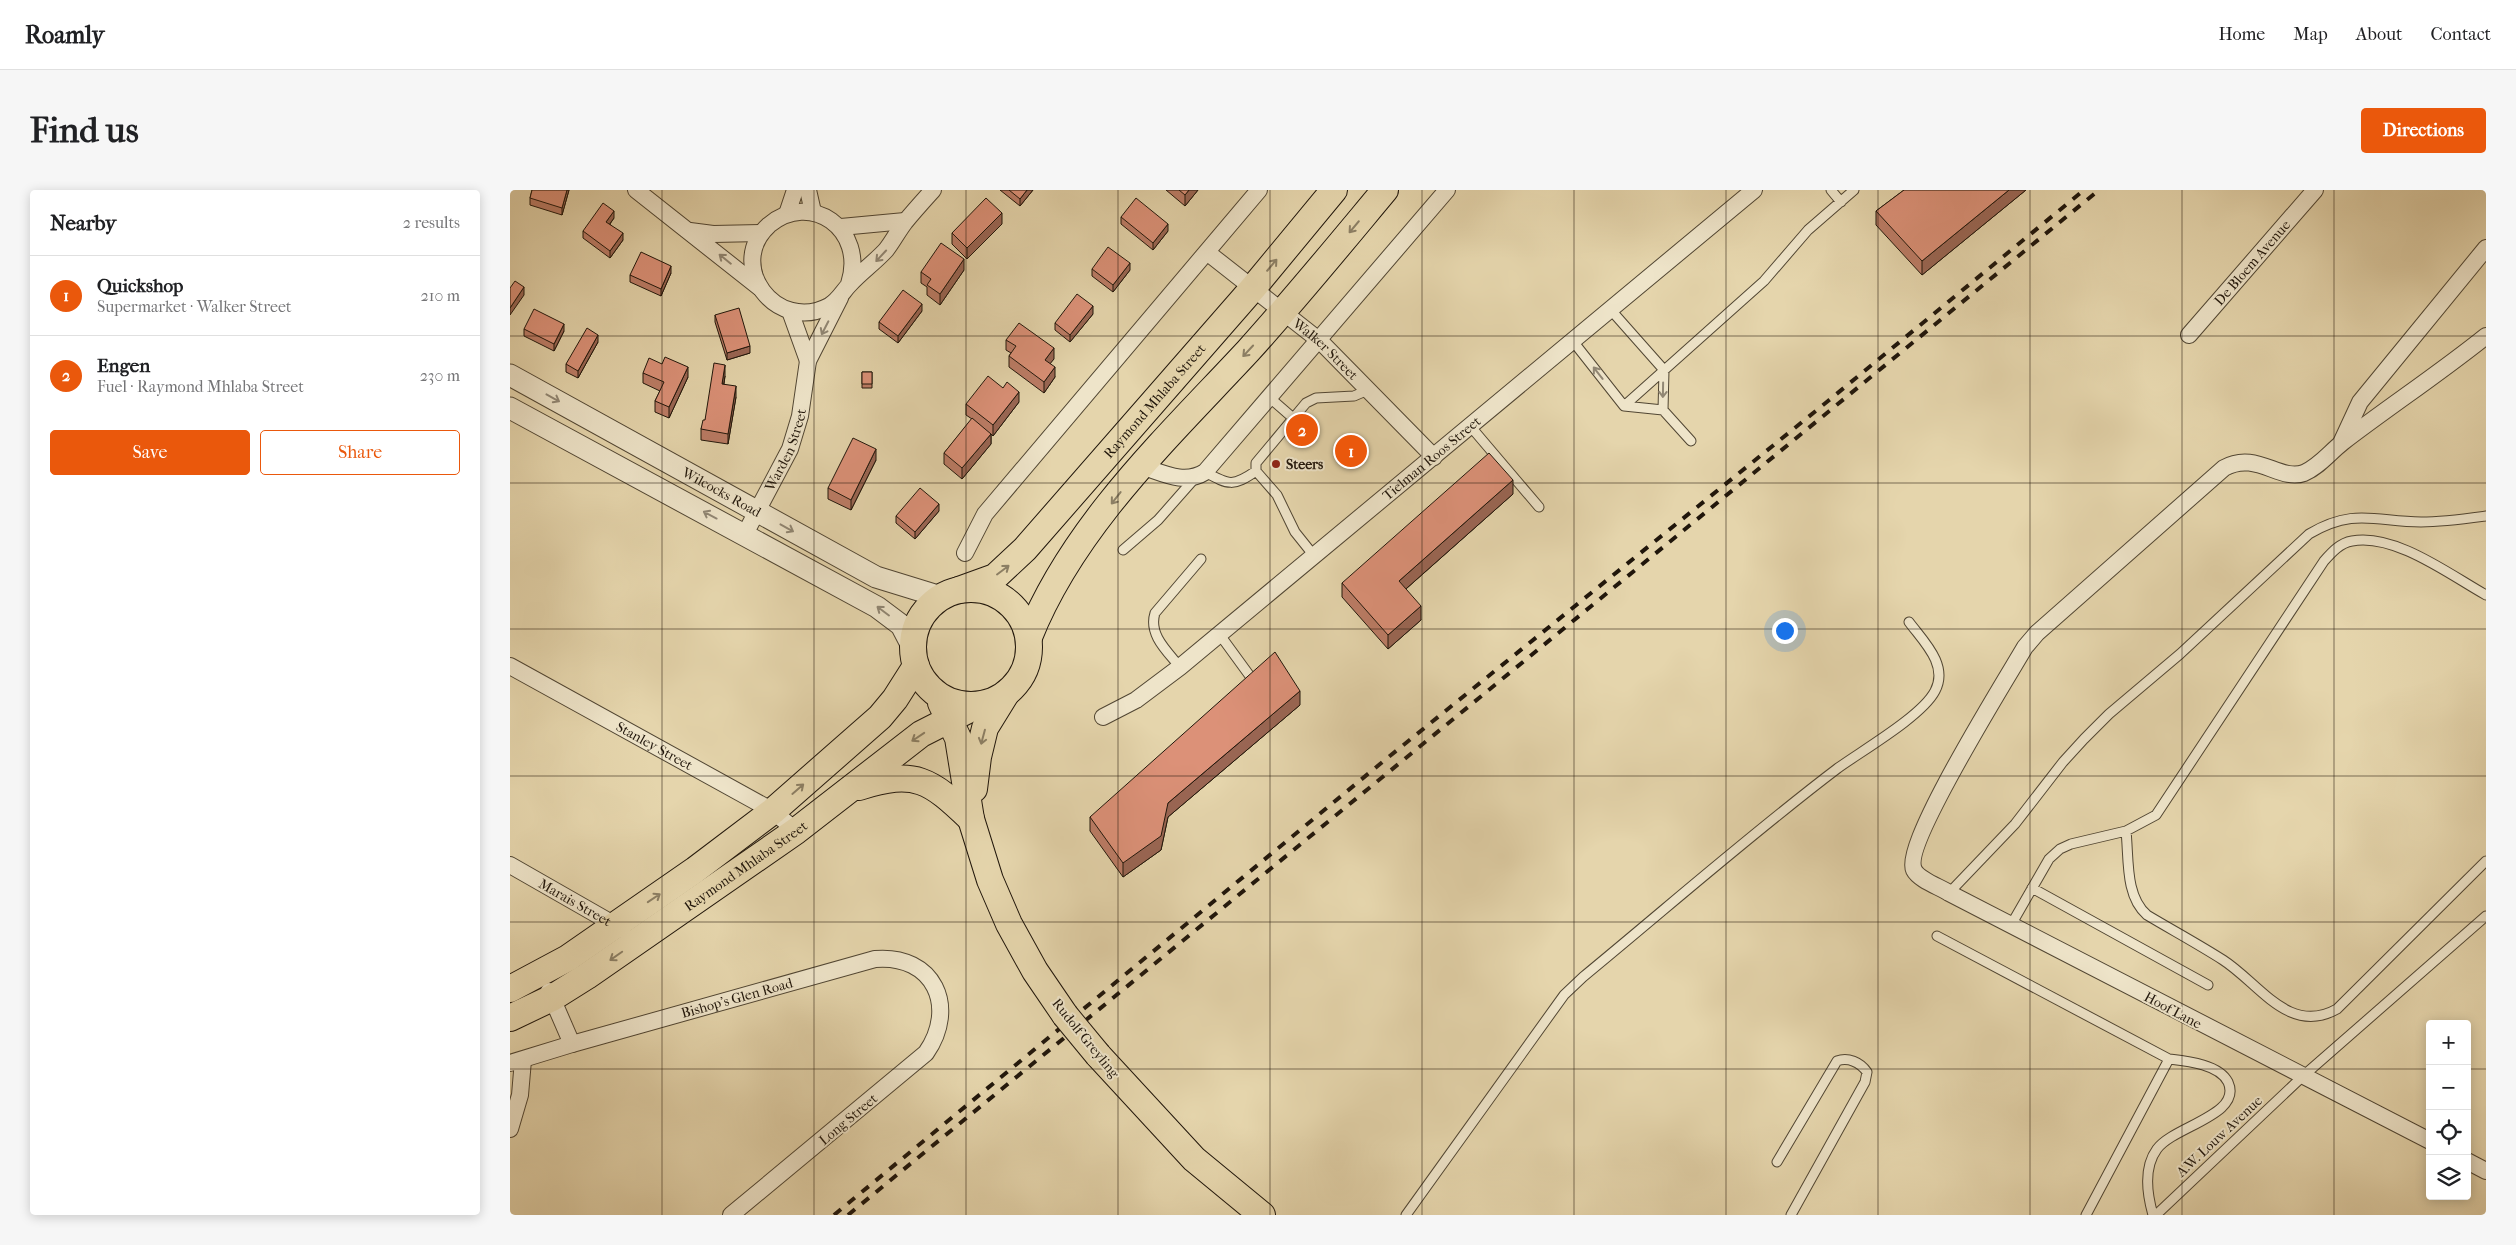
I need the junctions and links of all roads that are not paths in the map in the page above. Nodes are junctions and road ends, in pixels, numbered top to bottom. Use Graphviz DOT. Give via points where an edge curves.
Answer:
graph roads {
  1 [pos="636,190"];
  2 [pos="795,190"];
  3 [pos="808,190"];
  4 [pos="933,190"];
  5 [pos="1259,190"];
  6 [pos="1334,190"];
  7 [pos="1385,190"];
  8 [pos="1447,190"];
  9 [pos="1754,190"];
  10 [pos="1831,190"];
  11 [pos="1854,190"];
  12 [pos="2315,190"];
  13 [pos="1841,202"];
  14 [pos="813,212"];
  15 [pos="788,214"];
  16 [pos="906,221"];
  17 [pos="841,227"];
  18 [pos="690,230"];
  19 [pos="761,233"];
  20 [pos="2486,248"];
  21 [pos="1208,253"];
  22 [pos="760,288"];
  23 [pos="1253,288"];
  24 [pos="845,290"];
  25 [pos="1610,309"];
  26 [pos="790,311"];
  27 [pos="1283,313"];
  28 [pos="2189,335"];
  29 [pos="2486,336"];
  30 [pos="1572,340"];
  31 [pos="1320,341"];
  32 [pos="808,361"];
  33 [pos="1664,370"];
  34 [pos="512,382"];
  35 [pos="1368,390"];
  36 [pos="1270,398"];
  37 [pos="1624,406"];
  38 [pos="510,408"];
  39 [pos="1663,410"];
  40 [pos="1293,418"];
  41 [pos="1471,427"];
  42 [pos="1691,440"];
  43 [pos="2341,443"];
  44 [pos="1434,457"];
  45 [pos="1141,466"];
  46 [pos="1256,470"];
  47 [pos="1200,475"];
  48 [pos="1539,507"];
  49 [pos="758,512"];
  50 [pos="2486,516"];
  51 [pos="746,534"];
  52 [pos="1123,550"];
  53 [pos="965,553"];
  54 [pos="1315,557"];
  55 [pos="1201,559"];
  56 [pos="950,594"];
  57 [pos="2486,595"];
  58 [pos="1909,622"];
  59 [pos="1220,635"];
  60 [pos="1029,637"];
  61 [pos="914,657"];
  62 [pos="510,666"];
  63 [pos="1180,668"];
  64 [pos="936,694"];
  65 [pos="1006,694"];
  66 [pos="1257,694"];
  67 [pos="976,706"];
  68 [pos="1103,717"];
  69 [pos="949,720"];
  70 [pos="844,792"];
  71 [pos="773,811"];
  72 [pos="971,819"];
  73 [pos="796,831"];
  74 [pos="2126,831"];
  75 [pos="2486,861"];
  76 [pos="510,865"];
  77 [pos="2032,888"];
  78 [pos="1949,893"];
  79 [pos="2486,916"];
  80 [pos="616,924"];
  81 [pos="2011,925"];
  82 [pos="1937,936"];
  83 [pos="638,940"];
  84 [pos="541,974"];
  85 [pos="2208,985"];
  86 [pos="510,989"];
  87 [pos="552,998"];
  88 [pos="942,1008"];
  89 [pos="510,1018"];
  90 [pos="572,1044"];
  91 [pos="2169,1059"];
  92 [pos="517,1061"];
  93 [pos="2302,1077"];
  94 [pos="510,1128"];
  95 [pos="2426,1139"];
  96 [pos="1777,1162"];
  97 [pos="2471,1163"];
  98 [pos="2486,1171"];
  99 [pos="731,1215"];
  100 [pos="1262,1215"];
  101 [pos="1406,1215"];
  102 [pos="1792,1215"];
  103 [pos="2086,1215"];
  104 [pos="2154,1215"];
  1 -- 18 [label="street"];
  2 -- 15 [label="street"];
  3 -- 14 [label="street"];
  4 -- 16 [label="street"];
  5 -- 21 [label="street"];
  23 -- 6 [label="main road, Raymond Mhlaba Street, one-way"];
  7 -- 27 [label="main road, Raymond Mhlaba Street, one-way"];
  8 -- 31 [label="street"];
  9 -- 25 [label="street, Tielman Roos Street"];
  10 -- 13 [label="lane"];
  11 -- 13 [label="lane"];
  12 -- 28 [label="street, De Bloem Avenue"];
  13 -- 33 [label="lane" via="1801,237 1764,281"];
  14 -- 15 [label="street"];
  14 -- 17 [label="street" via="828,217"];
  15 -- 19 [label="street" via="777,218"];
  16 -- 17 [label="street"];
  16 -- 24 [label="street, one-way" via="882,254"];
  17 -- 24 [label="street" via="850,242 854,260"];
  18 -- 19 [label="street" via="713,234"];
  22 -- 18 [label="street, one-way"];
  19 -- 22 [label="street" via="752,260"];
  20 -- 43 [label="street" via="2360,402"];
  21 -- 23 [label="street, Walker Street"];
  21 -- 53 [label="street" via="984,514"];
  22 -- 26 [label="street" via="778,306"];
  23 -- 27 [label="street, Walker Street"];
  56 -- 23 [label="main road, Raymond Mhlaba Street, one-way" via="995,577 1010,565"];
  24 -- 26 [label="street" via="831,305 818,311"];
  24 -- 32 [label="street, Warden Street, one-way"];
  25 -- 30 [label="street, Tielman Roos Street"];
  25 -- 33 [label="lane"];
  26 -- 32 [label="street, Warden Street"];
  27 -- 31 [label="street, Walker Street"];
  27 -- 45 [label="main road, Raymond Mhlaba Street, one-way"];
  29 -- 43 [label="street"];
  37 -- 30 [label="lane, one-way"];
  30 -- 41 [label="street, Tielman Roos Street"];
  31 -- 35 [label="street, Walker Street"];
  31 -- 36 [label="street"];
  32 -- 49 [label="street, Warden Street" via="800,416 790,449"];
  33 -- 37 [label="lane"];
  33 -- 39 [label="lane, one-way"];
  34 -- 49 [label="street, Wilcocks Road, one-way"];
  35 -- 40 [label="lane" via="1344,398 1316,398 1306,403"];
  35 -- 44 [label="street, Walker Street"];
  36 -- 40 [label="lane"];
  36 -- 47 [label="street"];
  37 -- 39 [label="lane"];
  51 -- 38 [label="street, Wilcocks Road, one-way"];
  39 -- 42 [label="lane"];
  40 -- 46 [label="lane" via="1260,456"];
  41 -- 44 [label="street, Tielman Roos Street"];
  41 -- 48 [label="lane"];
  43 -- 78 [label="street, Hoof Lane" via="2314,468 2302,474 2254,463 2241,462 2224,468 2030,639 1958,761 1914,856 1914,870 1918,875"];
  44 -- 54 [label="street, Tielman Roos Street"];
  45 -- 47 [label="street" via="1184,479"];
  45 -- 60 [label="main road, Raymond Mhlaba Street, one-way" via="1057,578"];
  46 -- 47 [label="lane" via="1240,482 1231,483"];
  46 -- 54 [label="lane" via="1277,495 1295,532"];
  47 -- 52 [label="lane" via="1158,520"];
  49 -- 51 [label="street, Warden Street"];
  49 -- 56 [label="street, Wilcocks Road, one-way" via="876,577"];
  50 -- 78 [label="lane" via="2419,522 2342,518 2309,534 2180,654 2109,714 2063,762 2015,824"];
  61 -- 51 [label="street, Wilcocks Road, one-way" via="901,625 877,607"];
  54 -- 59 [label="street, Tielman Roos Street"];
  55 -- 63 [label="lane" via="1153,620 1157,638"];
  56 -- 60 [label="main road, Raymond Mhlaba Street" via="978,589 996,594 1012,605 1023,619"];
  56 -- 61 [label="main road, Raymond Mhlaba Street" via="925,611 916,628"];
  57 -- 74 [label="lane" via="2399,547 2352,541 2337,548 2324,561 2156,815"];
  58 -- 101 [label="lane" via="1940,669 1935,691 1911,716 1837,769 1583,976 1564,996"];
  59 -- 63 [label="street, Tielman Roos Street"];
  59 -- 66 [label="lane" via="1252,678"];
  60 -- 65 [label="main road, Raymond Mhlaba Street" via="1030,654 1026,669"];
  61 -- 64 [label="main road, Raymond Mhlaba Street" via="924,681"];
  71 -- 61 [label="main road, Raymond Mhlaba Street, one-way" via="880,717 895,700"];
  62 -- 71 [label="street, Stanley Street"];
  63 -- 68 [label="street, Tielman Roos Street" via="1136,700"];
  64 -- 67 [label="main road, Raymond Mhlaba Street" via="952,702"];
  64 -- 69 [label="main road, Rudolf Greyling"];
  65 -- 67 [label="main road, Raymond Mhlaba Street"];
  65 -- 72 [label="main road, Rudolf Greyling, one-way" via="985,728 978,757"];
  67 -- 69 [label="main road, Raymond Mhlaba Street"];
  69 -- 70 [label="main road, Raymond Mhlaba Street, one-way" via="920,734"];
  69 -- 72 [label="main road, Rudolf Greyling" via="958,738"];
  70 -- 72 [label="main road" via="896,778 913,778 934,788"];
  70 -- 73 [label="main road, Raymond Mhlaba Street"];
  71 -- 73 [label="street, Stanley Street"];
  80 -- 71 [label="main road, Raymond Mhlaba Street, one-way"];
  72 -- 100 [label="main road, Rudolf Greyling, bridge" via="990,880 1009,924 1065,1015 1194,1159"];
  73 -- 83 [label="main road, Raymond Mhlaba Street"];
  74 -- 75 [label="lane" via="2133,896 2138,907 2225,961 2278,1006 2298,1015 2326,1015 2338,1009"];
  74 -- 77 [label="lane" via="2060,849 2049,859"];
  76 -- 80 [label="street, Marais Street"];
  77 -- 81 [label="lane"];
  77 -- 85 [label="lane"];
  78 -- 81 [label="street, Hoof Lane"];
  79 -- 93 [label="lane, A.W. Louw Avenue"];
  80 -- 83 [label="street, Marais Street"];
  80 -- 84 [label="main road, Raymond Mhlaba Street"];
  81 -- 93 [label="street, Hoof Lane"];
  82 -- 91 [label="lane"];
  83 -- 87 [label="main road, Raymond Mhlaba Street, one-way"];
  84 -- 86 [label="main road, Raymond Mhlaba Street"];
  84 -- 87 [label="street"];
  87 -- 89 [label="main road, Raymond Mhlaba Street"];
  87 -- 90 [label="street"];
  88 -- 90 [label="street, Bishop's Glen Road" via="934,986 920,969 892,958 875,959"];
  88 -- 99 [label="street, Long Street" via="935,1040 926,1053"];
  90 -- 92 [label="street, Bishop's Glen Road"];
  91 -- 103 [label="lane"];
  91 -- 104 [label="lane" via="2195,1062 2213,1070 2226,1078 2231,1090 2229,1101 2221,1110 2170,1137 2157,1149 2149,1169 2146,1192"];
  92 -- 94 [label="street" via="520,1095"];
  93 -- 95 [label="street, Hoof Lane"];
  93 -- 104 [label="lane, A.W. Louw Avenue"];
  96 -- 102 [label="lane" via="1837,1061 1850,1059 1864,1067 1867,1072 1865,1082"];
  97 -- 98 [label="street"];
}
